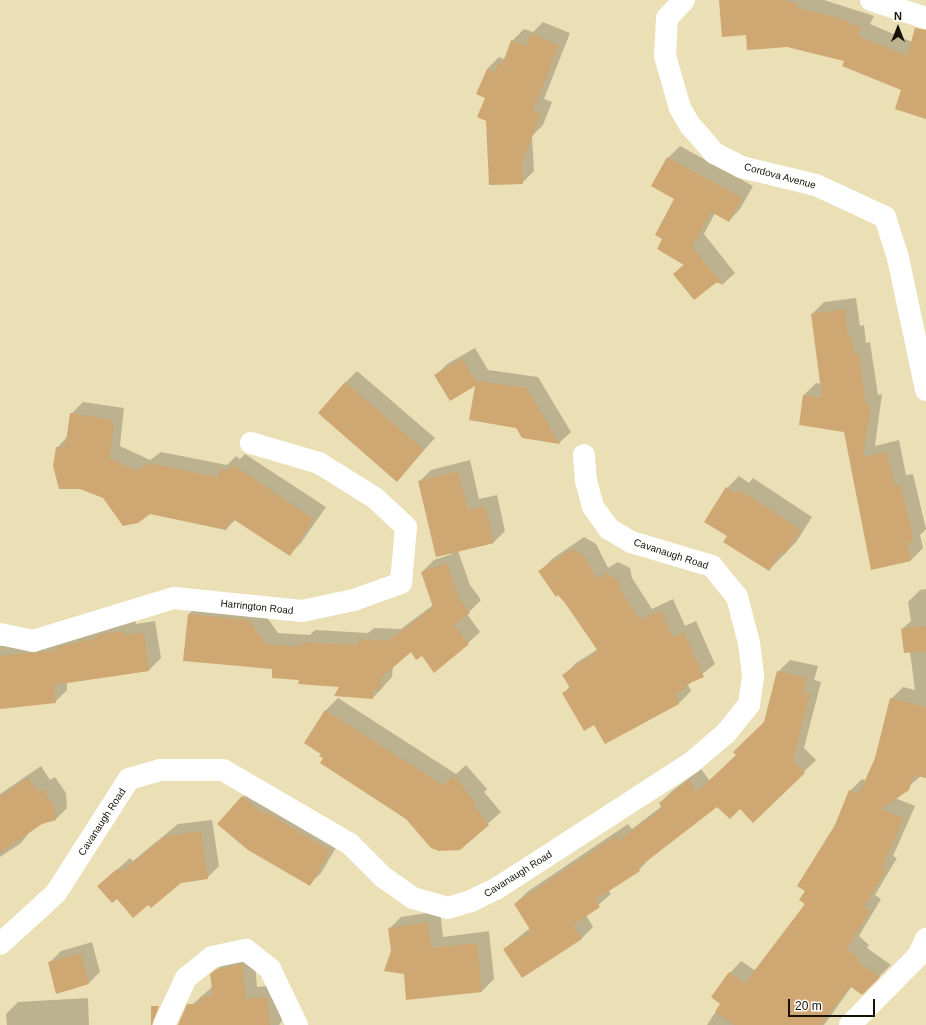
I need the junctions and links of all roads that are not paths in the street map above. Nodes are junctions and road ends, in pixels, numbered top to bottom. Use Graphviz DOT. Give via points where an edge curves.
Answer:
graph roads {
  1 [pos="684,0"];
  2 [pos="871,0"];
  3 [pos="926,18"];
  4 [pos="926,390"];
  5 [pos="251,443"];
  6 [pos="584,455"];
  7 [pos="0,634"];
  8 [pos="926,939"];
  9 [pos="0,944"];
  10 [pos="164,1025"];
  11 [pos="297,1025"];
  12 [pos="850,1025"];
  1 -- 4 [label="street, Cordova Avenue" via="666,18 665,56 680,108 690,126 714,153 741,167 816,186 885,217 898,258"];
  2 -- 3 [label="street"];
  5 -- 7 [label="street, Harrington Road" via="319,463 375,498 406,527 401,583 354,600 302,611 174,598 33,641"];
  6 -- 9 [label="street, Cavanaugh Road" via="586,480 593,507 609,529 631,542 712,566 737,597 750,643 754,675 750,705 726,733 691,763 496,889 448,908 413,898 382,877 350,844 223,770 160,770 129,778 56,893"];
  8 -- 12 [label="street" via="918,956"];
  10 -- 11 [label="street" via="186,978 212,957 246,950 270,969"];
}
